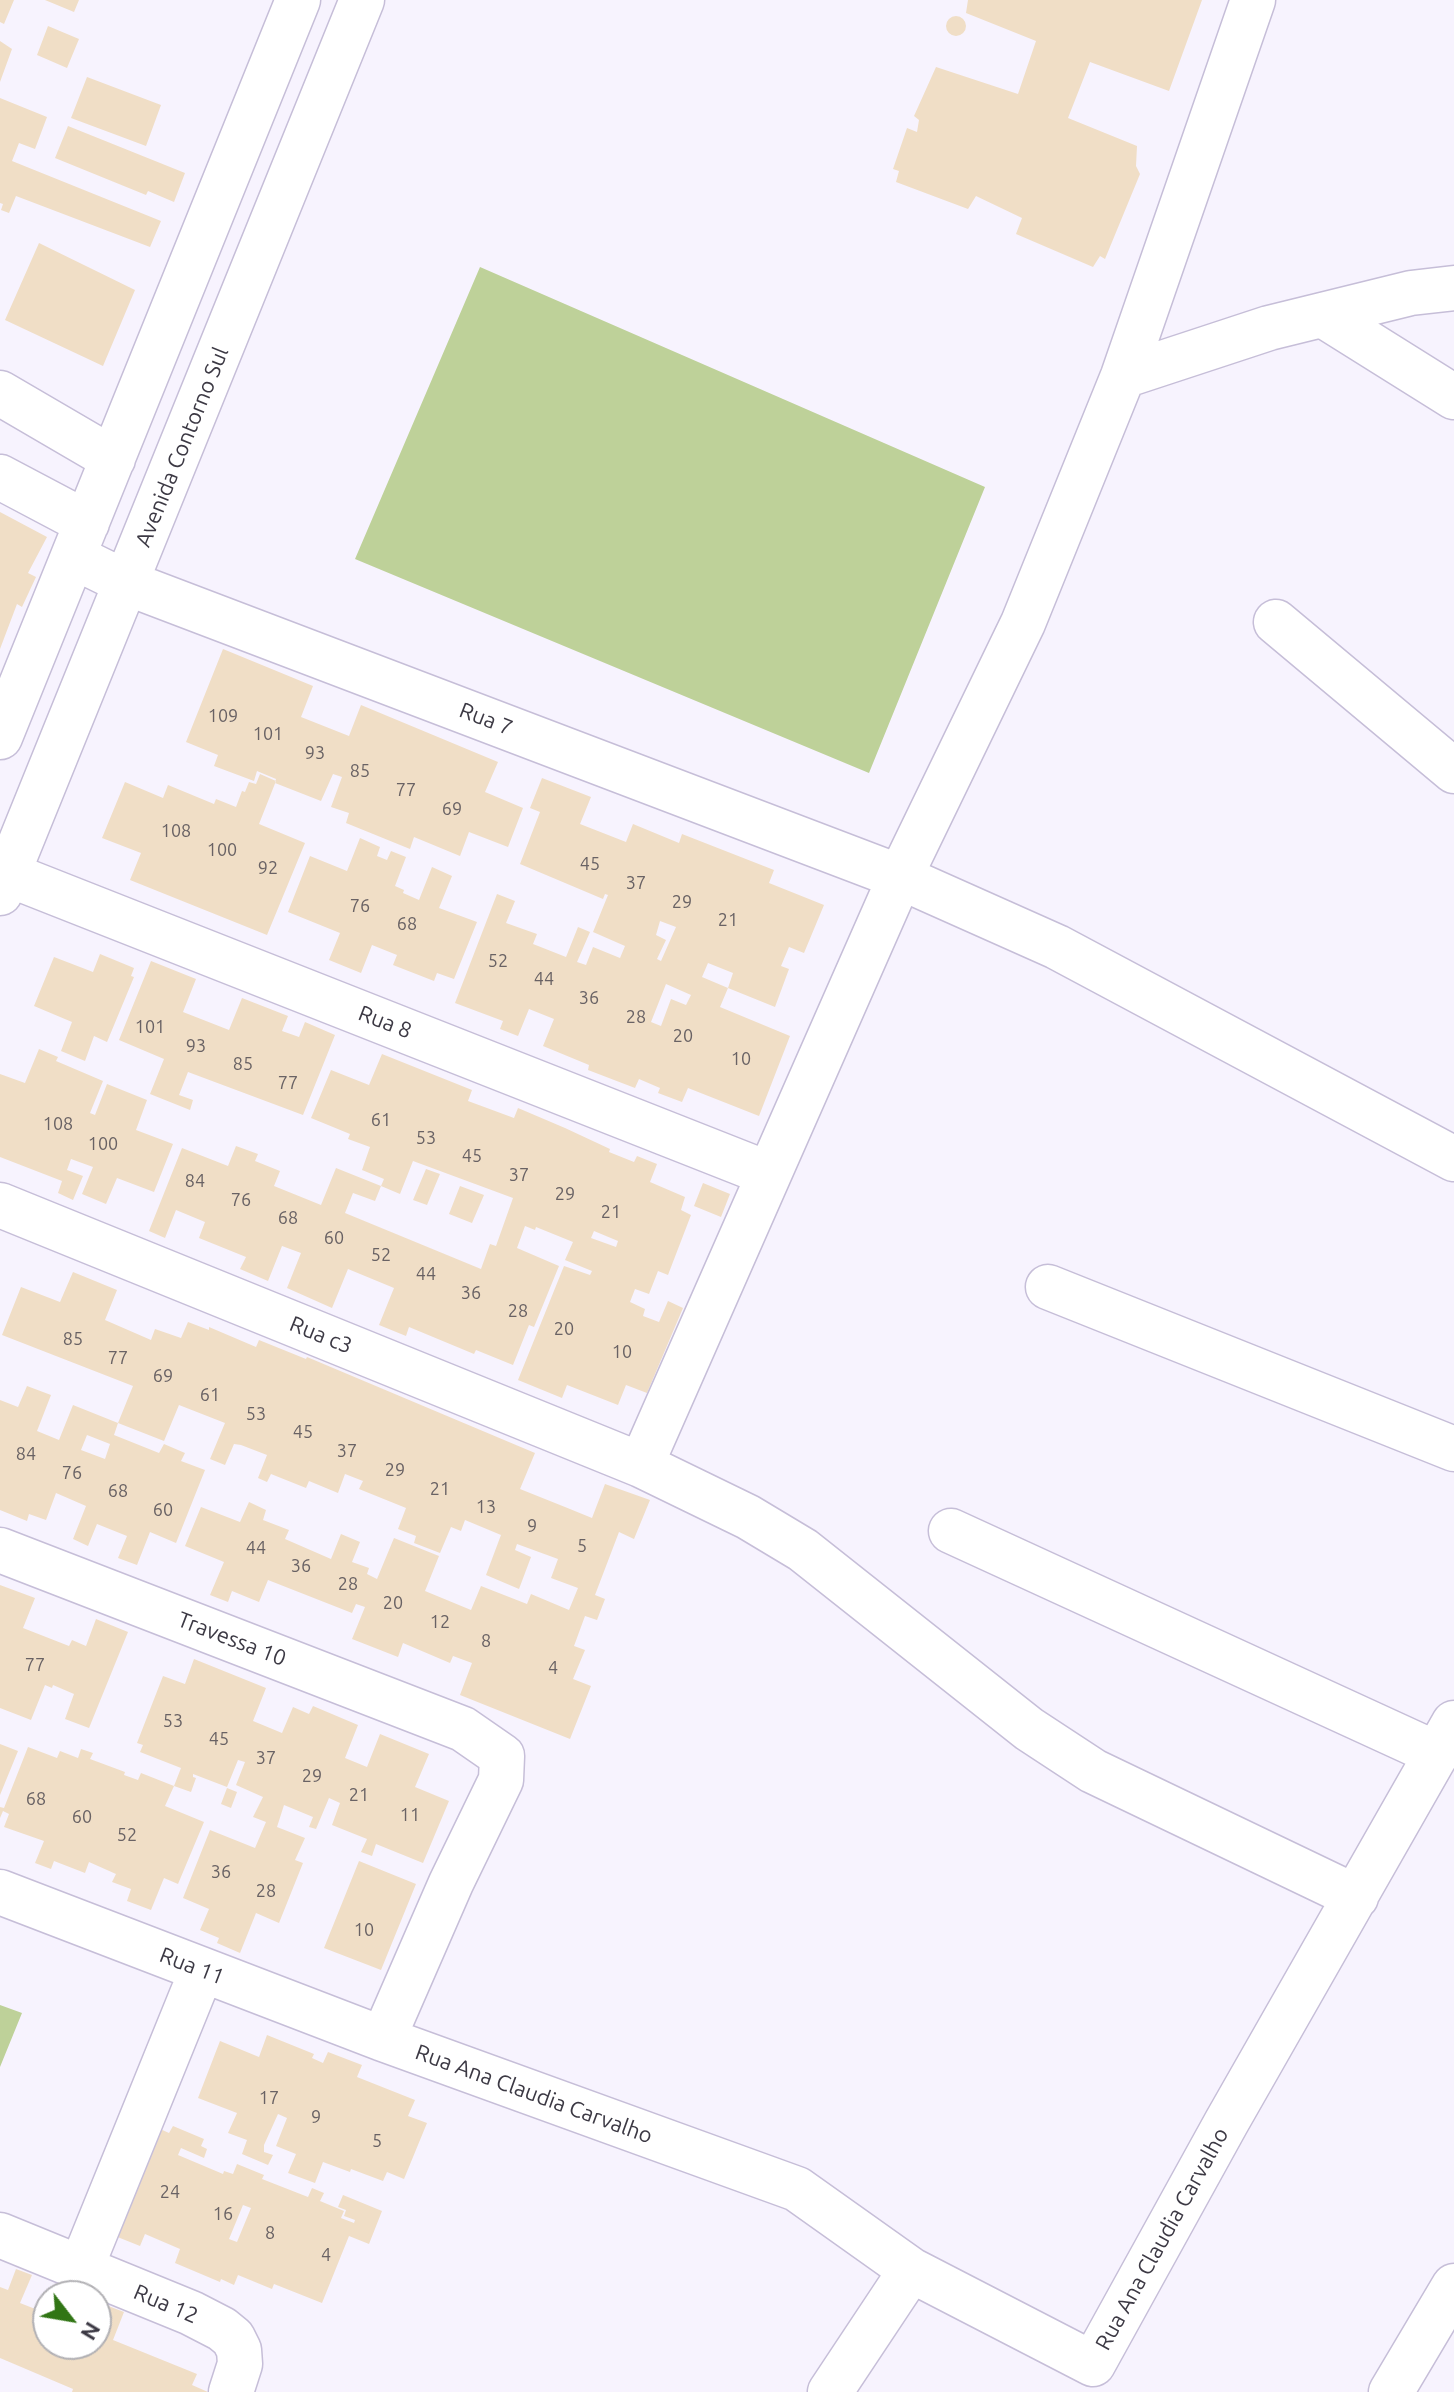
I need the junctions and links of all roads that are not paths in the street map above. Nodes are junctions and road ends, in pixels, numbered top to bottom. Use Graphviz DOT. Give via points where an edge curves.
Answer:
graph roads {
  1 [pos="298,0"];
  2 [pos="362,0"];
  3 [pos="1253,0"];
  4 [pos="1454,288"];
  5 [pos="1323,315"];
  6 [pos="1123,376"];
  7 [pos="0,393"];
  8 [pos="1454,397"];
  9 [pos="113,459"];
  10 [pos="0,477"];
  11 [pos="81,540"];
  12 [pos="127,583"];
  13 [pos="1276,622"];
  14 [pos="0,737"];
  15 [pos="1454,771"];
  16 [pos="900,877"];
  17 [pos="3,879"];
  18 [pos="1454,1159"];
  19 [pos="769,1174"];
  20 [pos="0,1205"];
  21 [pos="1048,1287"];
  22 [pos="1454,1449"];
  23 [pos="641,1465"];
  24 [pos="951,1531"];
  25 [pos="0,1550"];
  26 [pos="1445,1738"];
  27 [pos="0,1892"];
  28 [pos="1356,1897"];
  29 [pos="202,1970"];
  30 [pos="383,2039"];
  31 [pos="0,2235"];
  32 [pos="81,2268"];
  33 [pos="911,2270"];
  34 [pos="1454,2286"];
  35 [pos="1086,2378"];
  36 [pos="231,2392"];
  37 [pos="830,2392"];
  38 [pos="1391,2392"];
  1 -- 9 [label="street"];
  2 -- 12 [label="street, Avenida Contorno Sul"];
  3 -- 6 [label="street"];
  4 -- 5 [label="street"];
  5 -- 6 [label="street"];
  5 -- 8 [label="street"];
  6 -- 16 [label="street" via="1023,623"];
  7 -- 9 [label="street"];
  9 -- 11 [label="street"];
  10 -- 11 [label="street, Rua 7"];
  11 -- 12 [label="street, Rua 7"];
  11 -- 14 [label="street"];
  12 -- 16 [label="street, Rua 7"];
  12 -- 17 [label="street, Avenida Contorno Sul"];
  13 -- 15 [label="street"];
  16 -- 18 [label="street, Rua 7" via="1057,947"];
  16 -- 19 [label="street"];
  17 -- 19 [label="street, Rua 8"];
  19 -- 23 [label="street"];
  20 -- 23 [label="street, Rua c3"];
  21 -- 22 [label="street"];
  23 -- 28 [label="street, Rua c3" via="803,1550 1029,1729 1093,1771"];
  24 -- 26 [label="street"];
  25 -- 30 [label="street, Travessa 10" via="463,1729 502,1756 501,1780"];
  26 -- 28 [label="street, Rua Ana Claudia Carvalho"];
  27 -- 29 [label="street, Rua 11"];
  28 -- 35 [label="street, Rua Ana Claudia Carvalho"];
  29 -- 30 [label="street, Rua 11"];
  29 -- 32 [label="street"];
  30 -- 33 [label="street, Rua Ana Claudia Carvalho" via="797,2189"];
  31 -- 32 [label="street, Rua 12"];
  32 -- 36 [label="street, Rua 12" via="191,2313 233,2338 240,2364"];
  33 -- 35 [label="street, Rua Ana Claudia Carvalho"];
  33 -- 37 [label="street"];
  34 -- 38 [label="street"];
}
